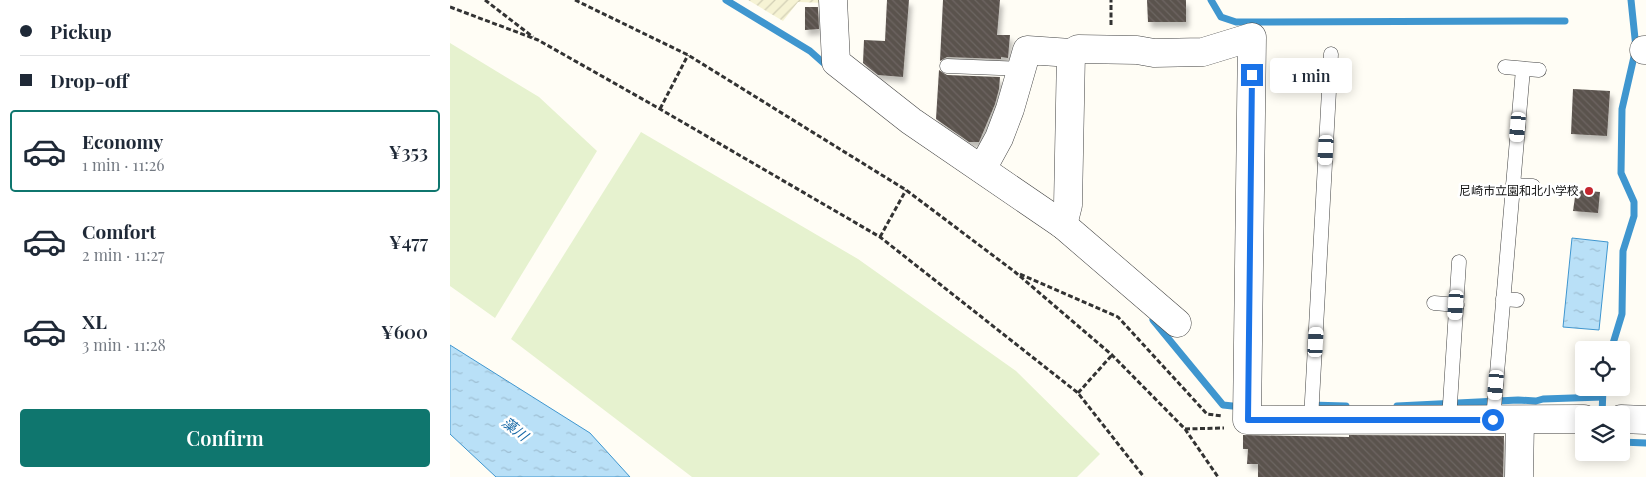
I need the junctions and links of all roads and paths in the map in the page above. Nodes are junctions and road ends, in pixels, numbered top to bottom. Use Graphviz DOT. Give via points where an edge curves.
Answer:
graph roads {
  1 [pos="485,0"];
  2 [pos="575,0"];
  3 [pos="833,0"];
  4 [pos="450,7"];
  5 [pos="538,40"];
  6 [pos="1071,54"];
  7 [pos="1331,54"];
  8 [pos="688,56"];
  9 [pos="947,66"];
  10 [pos="1504,67"];
  11 [pos="1022,69"];
  12 [pos="1522,69"];
  13 [pos="1540,70"];
  14 [pos="660,108"];
  15 [pos="982,170"];
  16 [pos="1513,184"];
  17 [pos="1533,186"];
  18 [pos="906,190"];
  19 [pos="1063,225"];
  20 [pos="880,237"];
  21 [pos="1460,262"];
  22 [pos="1015,272"];
  23 [pos="1434,303"];
  24 [pos="1456,305"];
  25 [pos="1177,323"];
  26 [pos="1112,356"];
  27 [pos="1078,393"];
  28 [pos="1238,418"];
  29 [pos="1311,419"];
  30 [pos="1575,419"];
  31 [pos="1449,420"];
  32 [pos="1506,420"];
  33 [pos="1630,420"];
  34 [pos="1646,420"];
  35 [pos="1185,429"];
  36 [pos="1144,477"];
  37 [pos="1218,477"];
  38 [pos="1519,477"];
  1 -- 5 [label="path"];
  2 -- 8 [label="path"];
  3 -- 15 [label="street" via="836,62 911,121"];
  4 -- 5 [label="path"];
  5 -- 14 [label="path"];
  6 -- 11 [label="street" via="1027,50"];
  6 -- 19 [label="street" via="1068,205"];
  6 -- 28 [label="street" via="1078,49 1203,52 1252,37"];
  7 -- 29 [label="lane"];
  8 -- 14 [label="path"];
  8 -- 18 [label="path"];
  9 -- 11 [label="lane"];
  10 -- 12 [label="lane"];
  11 -- 15 [label="street" via="999,138"];
  12 -- 13 [label="lane"];
  12 -- 16 [label="lane"];
  14 -- 20 [label="path"];
  15 -- 19 [label="street"];
  16 -- 17 [label="lane"];
  16 -- 32 [label="lane"];
  18 -- 20 [label="path"];
  18 -- 22 [label="path"];
  19 -- 25 [label="street"];
  20 -- 27 [label="path"];
  21 -- 24 [label="lane"];
  22 -- 26 [label="path"];
  22 -- 28 [label="path" via="1118,318 1207,414"];
  23 -- 24 [label="lane"];
  24 -- 31 [label="lane"];
  26 -- 27 [label="path"];
  26 -- 35 [label="path"];
  27 -- 36 [label="path"];
  28 -- 29 [label="street"];
  28 -- 35 [label="path" via="1227,428"];
  29 -- 31 [label="street"];
  30 -- 32 [label="street"];
  31 -- 32 [label="street"];
  32 -- 38 [label="street"];
  33 -- 34 [label="street"];
  35 -- 37 [label="path"];
}
